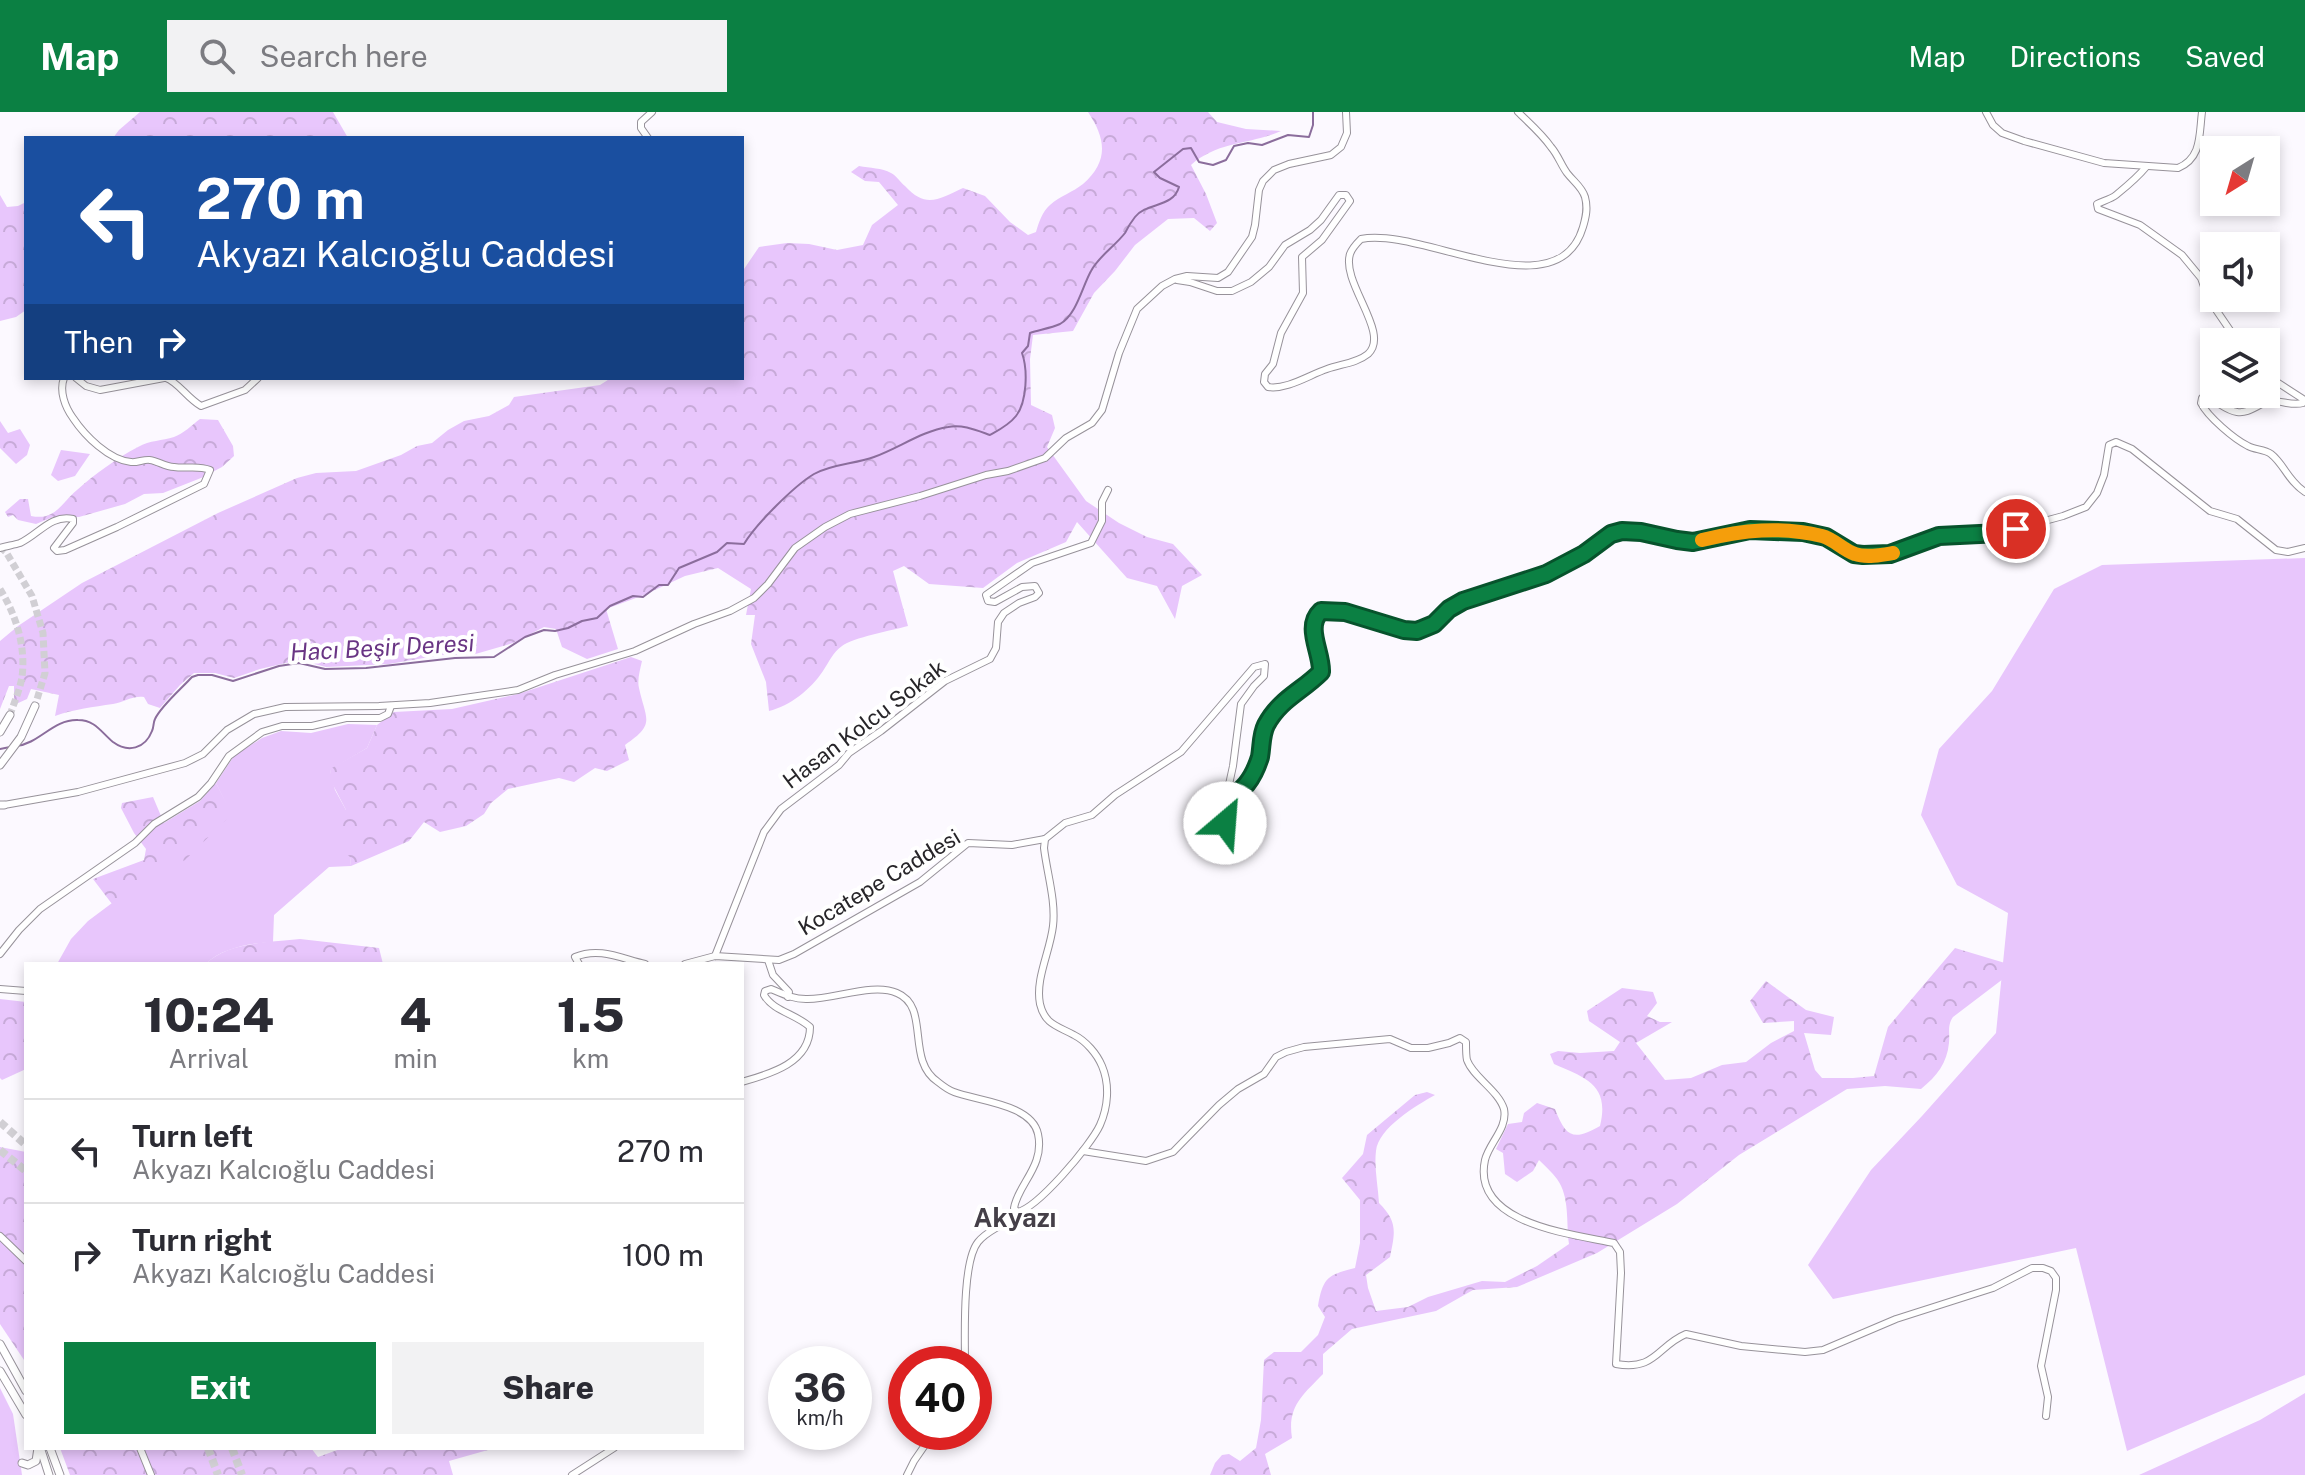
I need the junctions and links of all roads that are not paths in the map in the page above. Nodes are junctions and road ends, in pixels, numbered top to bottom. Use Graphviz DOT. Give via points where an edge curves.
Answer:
graph roads {
  1 [pos="652,112"];
  2 [pos="1346,112"];
  3 [pos="1518,112"];
  4 [pos="1986,112"];
  5 [pos="2202,112"];
  6 [pos="647,136"];
  7 [pos="2146,167"];
  8 [pos="1175,279"];
  9 [pos="2228,328"];
  10 [pos="63,380"];
  11 [pos="78,380"];
  12 [pos="154,380"];
  13 [pos="173,380"];
  14 [pos="256,380"];
  15 [pos="2280,383"];
  16 [pos="2280,403"];
  17 [pos="2204,408"];
  18 [pos="2225,408"];
  19 [pos="2257,408"];
  20 [pos="1108,490"];
  21 [pos="2305,492"];
  22 [pos="0,548"];
  23 [pos="2305,548"];
  24 [pos="35,706"];
  25 [pos="391,706"];
  26 [pos="10,715"];
  27 [pos="1,731"];
  28 [pos="0,765"];
  29 [pos="1230,797"];
  30 [pos="1,805"];
  31 [pos="1045,839"];
  32 [pos="1219,850"];
  33 [pos="0,954"];
  34 [pos="715,956"];
  35 [pos="768,960"];
  36 [pos="578,962"];
  37 [pos="637,962"];
  38 [pos="692,962"];
  39 [pos="0,989"];
  40 [pos="24,991"];
  41 [pos="788,997"];
  42 [pos="744,1081"];
  43 [pos="1083,1151"];
  44 [pos="1017,1212"];
  45 [pos="0,1236"];
  46 [pos="24,1259"];
  47 [pos="0,1344"];
  48 [pos="965,1346"];
  49 [pos="0,1371"];
  50 [pos="24,1387"];
  51 [pos="24,1412"];
  52 [pos="2046,1416"];
  53 [pos="39,1450"];
  54 [pos="40,1450"];
  55 [pos="51,1450"];
  56 [pos="141,1450"];
  57 [pos="611,1450"];
  58 [pos="922,1450"];
  59 [pos="22,1463"];
  60 [pos="49,1475"];
  61 [pos="60,1475"];
  62 [pos="151,1475"];
  63 [pos="572,1475"];
  64 [pos="907,1475"];
  1 -- 6 [label="street" via="641,122"];
  2 -- 8 [label="street" via="1341,147 1331,155 1274,170 1263,181 1252,237 1228,272 1218,278"];
  3 -- 8 [label="street" via="1553,148 1585,196 1580,238 1556,262 1535,266 1401,240 1361,239 1349,256 1349,268 1375,342 1359,360 1277,388 1264,382 1281,333 1303,293 1302,257 1322,240 1350,201 1346,195 1339,195 1321,220 1285,245 1251,282 1217,291"];
  4 -- 7 [label="street" via="2002,133 2024,141 2104,163"];
  5 -- 7 [label="street" via="2197,152 2190,163"];
  7 -- 9 [label="street" via="2114,197 2097,204 2098,209 2140,225 2182,255"];
  8 -- 25 [label="street" via="1137,309 1102,410 1045,458 850,514 795,548 754,598 635,651 518,690"];
  10 -- 22 [label="street" via="69,413 83,433 114,457 176,468 201,466 210,470 208,478 65,550 54,548 73,523 66,517 18,544"];
  11 -- 12 [label="street" via="100,390"];
  13 -- 14 [label="street" via="201,406 245,390"];
  15 -- 16 [label="street" via="2303,403"];
  17 -- 21 [label="street" via="2236,438 2268,451"];
  18 -- 19 [label="street" via="2239,413"];
  20 -- 34 [label="street, Hasan Kolcu Sokak" via="1091,543 1032,563 986,595 995,602 1022,587 1035,586 1039,593 1004,613 990,659 945,681 772,819"];
  23 -- 29 [label="street" via="2276,550 2237,519 2210,511 2116,442 2109,445 2104,475 2086,507 2000,533 1939,536 1890,554 1854,554 1826,537 1803,532 1750,530 1693,542 1622,531 1546,574 1463,601 1417,631 1321,611 1313,625 1321,672 1272,714 1250,779"];
  24 -- 28 [label="main road"];
  25 -- 30 [label="street" via="285,707 254,714 185,763 78,792"];
  25 -- 33 [label="street" via="380,718 346,718 262,732 229,756 198,797 40,909"];
  26 -- 27 [label="main road"];
  29 -- 31 [label="street" via="1241,704 1264,676 1265,664 1254,667 1181,752 1092,815 1065,823"];
  29 -- 32 [label="street"];
  31 -- 35 [label="street, Kocatepe Caddesi" via="1012,845 968,843 909,889 794,954"];
  31 -- 43 [label="street" via="1053,917 1040,984 1041,1009 1048,1022 1092,1049 1107,1082 1099,1128"];
  34 -- 35 [label="street, Kocatepe Caddesi"];
  34 -- 38 [label="street, Kocatepe Caddesi"];
  35 -- 41 [label="street"];
  36 -- 37 [label="street" via="575,957 585,952"];
  39 -- 40 [label="street"];
  41 -- 42 [label="street" via="771,989 764,995 810,1027 810,1039 802,1053 778,1070"];
  41 -- 44 [label="street" via="880,990 908,999 929,1076 952,1091 1023,1114 1034,1124 1039,1135 1034,1171 1015,1201"];
  43 -- 44 [label="street" via="1040,1199"];
  43 -- 52 [label="street" via="1146,1161 1173,1152 1219,1105 1286,1052 1390,1039 1428,1048 1460,1038 1466,1042 1467,1061 1504,1111 1484,1170 1495,1201 1538,1225 1614,1243 1620,1252 1616,1364 1632,1367 1686,1334 1741,1346 1823,1350 2043,1268 2056,1278 2041,1366"];
  44 -- 48 [label="street" via="974,1248"];
  45 -- 46 [label="street"];
  47 -- 50 [label="main road"];
  49 -- 51 [label="main road"];
  53 -- 59 [label="main road" via="36,1461"];
  54 -- 60 [label="main road"];
  55 -- 61 [label="main road"];
  56 -- 62 [label="street"];
  57 -- 63 [label="street"];
  58 -- 64 [label="street"];
}
